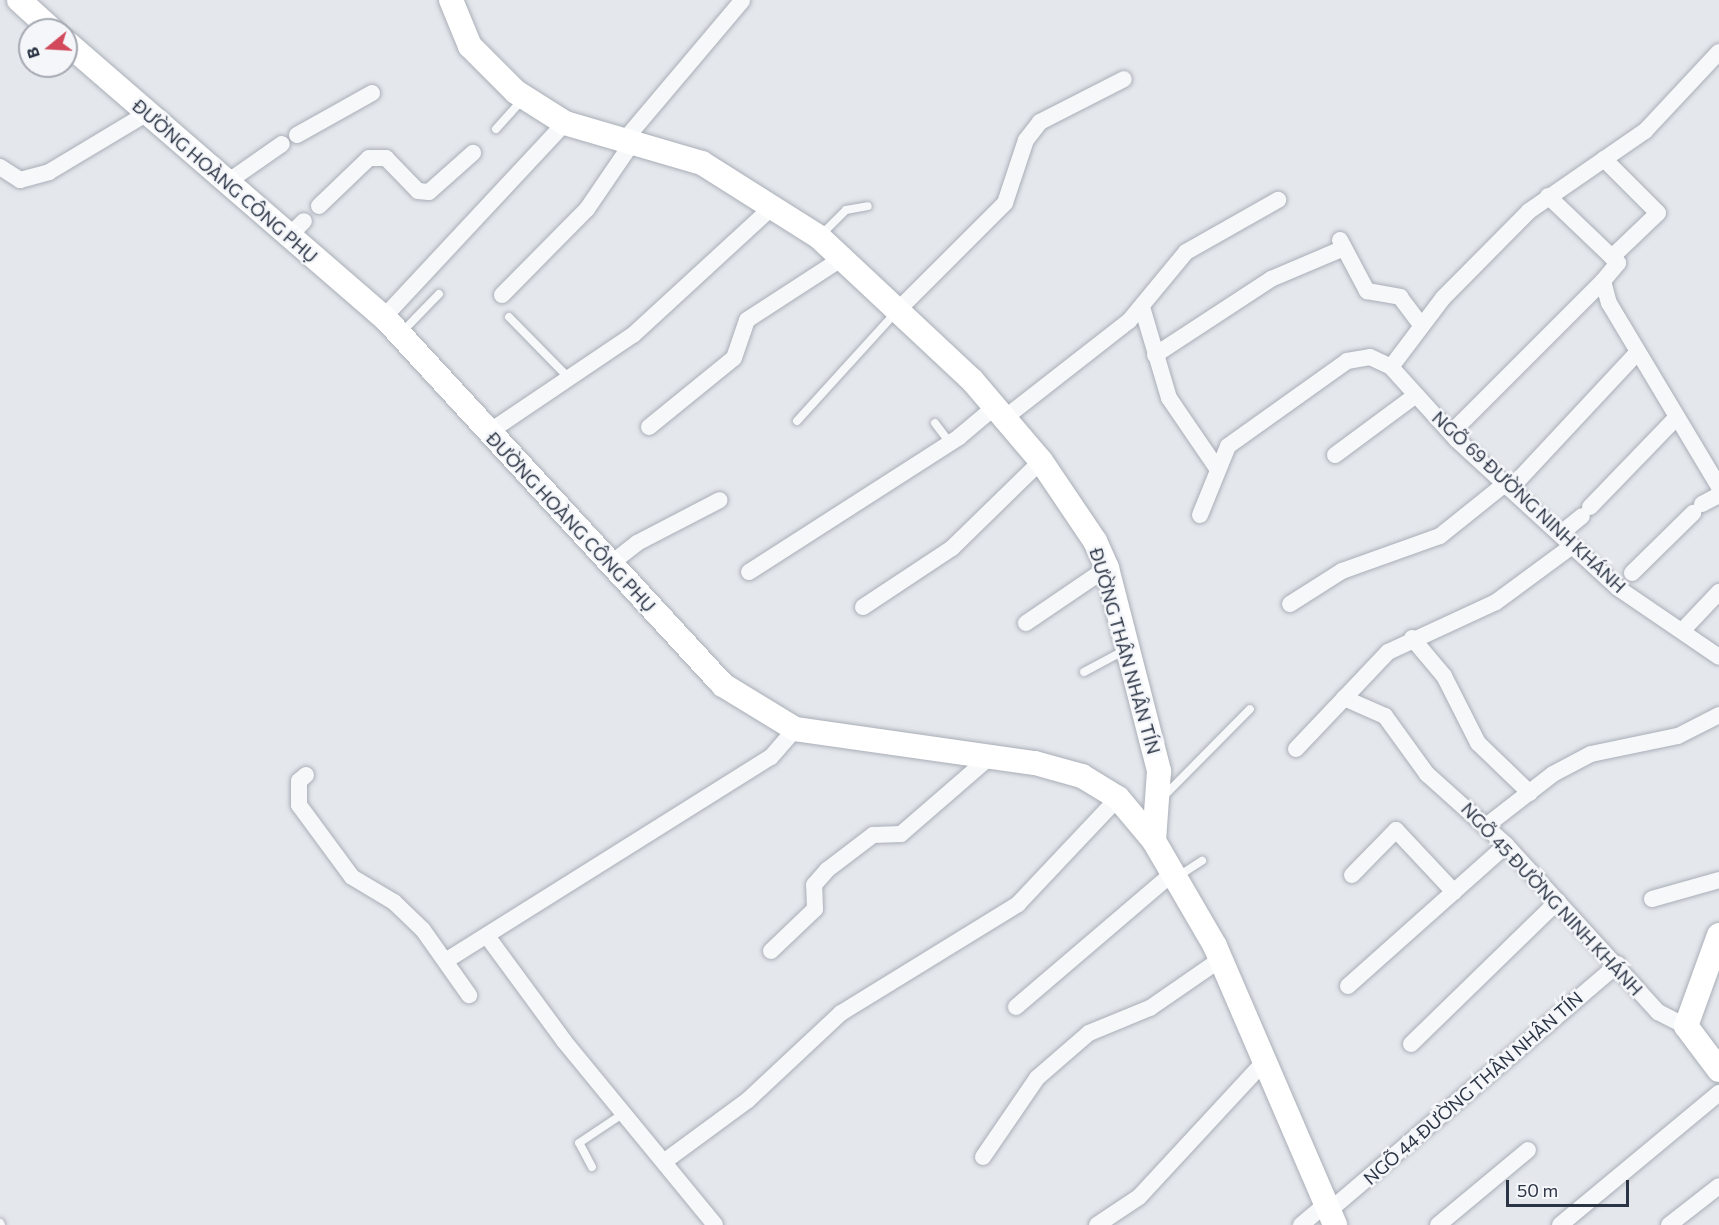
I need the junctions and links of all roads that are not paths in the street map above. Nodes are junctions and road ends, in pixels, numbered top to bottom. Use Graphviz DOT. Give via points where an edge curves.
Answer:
graph roads {
  1 [pos="19,0"];
  2 [pos="450,0"];
  3 [pos="742,1"];
  4 [pos="39,18"];
  5 [pos="1719,52"];
  6 [pos="78,53"];
  7 [pos="1124,79"];
  8 [pos="372,93"];
  9 [pos="524,97"];
  10 [pos="146,114"];
  11 [pos="565,123"];
  12 [pos="496,129"];
  13 [pos="297,135"];
  14 [pos="631,139"];
  15 [pos="282,144"];
  16 [pos="473,153"];
  17 [pos="1604,159"];
  18 [pos="0,167"];
  19 [pos="226,183"];
  20 [pos="1548,196"];
  21 [pos="1278,200"];
  22 [pos="319,206"];
  23 [pos="772,207"];
  24 [pos="868,207"];
  25 [pos="819,237"];
  26 [pos="1612,257"];
  27 [pos="841,259"];
  28 [pos="1603,281"];
  29 [pos="439,294"];
  30 [pos="502,295"];
  31 [pos="1142,307"];
  32 [pos="897,311"];
  33 [pos="384,317"];
  34 [pos="509,317"];
  35 [pos="1421,325"];
  36 [pos="400,335"];
  37 [pos="1636,354"];
  38 [pos="1155,355"];
  39 [pos="1391,367"];
  40 [pos="570,379"];
  41 [pos="1416,395"];
  42 [pos="1001,412"];
  43 [pos="1677,417"];
  44 [pos="797,420"];
  45 [pos="935,423"];
  46 [pos="649,427"];
  47 [pos="489,432"];
  48 [pos="1451,433"];
  49 [pos="950,443"];
  50 [pos="1335,455"];
  51 [pos="1041,461"];
  52 [pos="1216,467"];
  53 [pos="1508,486"];
  54 [pos="1719,487"];
  55 [pos="1719,495"];
  56 [pos="720,500"];
  57 [pos="1200,515"];
  58 [pos="1566,540"];
  59 [pos="609,565"];
  60 [pos="1107,568"];
  61 [pos="749,572"];
  62 [pos="1632,573"];
  63 [pos="1719,592"];
  64 [pos="1290,604"];
  65 [pos="863,607"];
  66 [pos="1026,623"];
  67 [pos="1682,631"];
  68 [pos="1412,638"];
  69 [pos="1127,648"];
  70 [pos="1719,657"];
  71 [pos="1084,672"];
  72 [pos="1344,698"];
  73 [pos="1250,709"];
  74 [pos="1719,715"];
  75 [pos="795,729"];
  76 [pos="1296,748"];
  77 [pos="990,757"];
  78 [pos="306,775"];
  79 [pos="1530,793"];
  80 [pos="1118,798"];
  81 [pos="1159,802"];
  82 [pos="1486,826"];
  83 [pos="1154,841"];
  84 [pos="1506,845"];
  85 [pos="1202,861"];
  86 [pos="1175,875"];
  87 [pos="1352,875"];
  88 [pos="1719,880"];
  89 [pos="1454,892"];
  90 [pos="1652,899"];
  91 [pos="1558,901"];
  92 [pos="1719,935"];
  93 [pos="486,936"];
  94 [pos="771,951"];
  95 [pos="1221,959"];
  96 [pos="447,960"];
  97 [pos="1618,964"];
  98 [pos="1348,986"];
  99 [pos="469,994"];
  100 [pos="1016,1007"];
  101 [pos="1686,1026"];
  102 [pos="1411,1044"];
  103 [pos="1265,1061"];
  104 [pos="1719,1070"];
  105 [pos="1719,1093"];
  106 [pos="624,1113"];
  107 [pos="1528,1150"];
  108 [pos="983,1157"];
  109 [pos="665,1161"];
  110 [pos="592,1167"];
  111 [pos="1719,1186"];
  112 [pos="1330,1214"];
  113 [pos="716,1225"];
  114 [pos="1097,1225"];
  115 [pos="1301,1225"];
  116 [pos="1438,1225"];
  117 [pos="1560,1225"];
  118 [pos="1669,1225"];
  1 -- 4 [label="street"];
  2 -- 9 [label="street, ĐƯỜNG THÂN NHÂN TÍN" via="470,46"];
  3 -- 14 [label="street"];
  5 -- 17 [label="street" via="1645,131"];
  6 -- 10 [label="street, ĐƯỜNG HOÀNG CÔNG PHỤ"];
  7 -- 32 [label="street" via="1040,122 1017,162 1005,203"];
  8 -- 13 [label="street"];
  9 -- 11 [label="street, ĐƯỜNG THÂN NHÂN TÍN"];
  9 -- 12 [label="lane"];
  10 -- 18 [label="street" via="49,172 20,180"];
  10 -- 19 [label="street, ĐƯỜNG HOÀNG CÔNG PHỤ"];
  11 -- 14 [label="street, ĐƯỜNG THÂN NHÂN TÍN"];
  11 -- 33 [label="street"];
  14 -- 23 [label="street, ĐƯỜNG THÂN NHÂN TÍN" via="702,164"];
  14 -- 30 [label="street" via="587,208"];
  15 -- 19 [label="street"];
  16 -- 22 [label="street" via="429,192 418,191 386,158 369,158"];
  17 -- 20 [label="street"];
  17 -- 26 [label="street" via="1658,213"];
  19 -- 33 [label="street, ĐƯỜNG HOÀNG CÔNG PHỤ" via="296,228"];
  20 -- 26 [label="street"];
  20 -- 35 [label="street"];
  21 -- 31 [label="street" via="1186,252"];
  23 -- 25 [label="street, ĐƯỜNG THÂN NHÂN TÍN"];
  23 -- 40 [label="street" via="633,335"];
  24 -- 25 [label="lane" via="846,210"];
  25 -- 27 [label="street, ĐƯỜNG THÂN NHÂN TÍN"];
  26 -- 28 [label="street" via="1619,266"];
  27 -- 32 [label="street, ĐƯỜNG THÂN NHÂN TÍN"];
  27 -- 46 [label="street" via="747,320 734,357"];
  28 -- 37 [label="street"];
  28 -- 48 [label="street"];
  29 -- 36 [label="lane"];
  31 -- 38 [label="street"];
  31 -- 42 [label="street"];
  32 -- 42 [label="street, ĐƯỜNG THÂN NHÂN TÍN"];
  32 -- 44 [label="lane"];
  33 -- 36 [label="street, ĐƯỜNG HOÀNG CÔNG PHỤ"];
  34 -- 40 [label="lane"];
  35 -- 38 [label="street" via="1400,297 1367,291 1342,244 1271,279"];
  35 -- 39 [label="street"];
  36 -- 47 [label="street, ĐƯỜNG HOÀNG CÔNG PHỤ"];
  37 -- 43 [label="street"];
  37 -- 53 [label="street"];
  38 -- 52 [label="street" via="1169,398"];
  39 -- 41 [label="street, NGÕ 69 ĐƯỜNG NINH KHÁNH"];
  39 -- 52 [label="street" via="1370,357 1347,361 1228,446"];
  40 -- 47 [label="street"];
  41 -- 48 [label="street, NGÕ 69 ĐƯỜNG NINH KHÁNH"];
  41 -- 50 [label="street"];
  42 -- 49 [label="street"];
  42 -- 51 [label="street, ĐƯỜNG THÂN NHÂN TÍN"];
  43 -- 54 [label="street"];
  43 -- 58 [label="street" via="1586,512"];
  45 -- 49 [label="lane"];
  47 -- 59 [label="street, ĐƯỜNG HOÀNG CÔNG PHỤ"];
  48 -- 53 [label="street, NGÕ 69 ĐƯỜNG NINH KHÁNH"];
  49 -- 61 [label="street"];
  51 -- 60 [label="street, ĐƯỜNG THÂN NHÂN TÍN" via="1095,541"];
  51 -- 65 [label="street" via="952,548"];
  52 -- 57 [label="street"];
  53 -- 58 [label="street, NGÕ 69 ĐƯỜNG NINH KHÁNH"];
  53 -- 64 [label="street" via="1440,536 1342,571"];
  55 -- 62 [label="street" via="1698,508"];
  56 -- 59 [label="street" via="637,543"];
  58 -- 67 [label="street, NGÕ 69 ĐƯỜNG NINH KHÁNH" via="1618,588"];
  58 -- 68 [label="street" via="1496,602"];
  59 -- 75 [label="street, ĐƯỜNG HOÀNG CÔNG PHỤ" via="723,685"];
  60 -- 66 [label="street"];
  60 -- 69 [label="street, ĐƯỜNG THÂN NHÂN TÍN"];
  63 -- 67 [label="street"];
  67 -- 70 [label="street, NGÕ 69 ĐƯỜNG NINH KHÁNH"];
  68 -- 72 [label="street" via="1388,652"];
  68 -- 79 [label="street" via="1444,676 1478,743"];
  69 -- 71 [label="lane"];
  69 -- 81 [label="street, ĐƯỜNG THÂN NHÂN TÍN" via="1159,771"];
  72 -- 76 [label="street"];
  72 -- 82 [label="street, NGÕ 45 ĐƯỜNG NINH KHÁNH" via="1385,716 1427,774"];
  73 -- 81 [label="lane"];
  74 -- 79 [label="street" via="1678,736 1591,754"];
  75 -- 77 [label="street, ĐƯỜNG HOÀNG CÔNG PHỤ"];
  75 -- 93 [label="street" via="771,757"];
  77 -- 80 [label="street, ĐƯỜNG HOÀNG CÔNG PHỤ" via="1082,776"];
  77 -- 94 [label="street" via="901,834 873,835 826,870 814,885 815,909"];
  78 -- 96 [label="street" via="299,781 299,805 352,877 394,902"];
  79 -- 82 [label="street"];
  80 -- 83 [label="street, ĐƯỜNG HOÀNG CÔNG PHỤ"];
  80 -- 109 [label="street" via="1018,904 841,1013 748,1100"];
  81 -- 83 [label="street, ĐƯỜNG THÂN NHÂN TÍN"];
  82 -- 84 [label="street, NGÕ 45 ĐƯỜNG NINH KHÁNH"];
  83 -- 86 [label="street"];
  84 -- 89 [label="street"];
  84 -- 91 [label="street, NGÕ 45 ĐƯỜNG NINH KHÁNH"];
  85 -- 86 [label="lane"];
  86 -- 95 [label="street"];
  86 -- 100 [label="street"];
  87 -- 89 [label="street" via="1396,830"];
  88 -- 90 [label="street"];
  89 -- 98 [label="street"];
  91 -- 97 [label="street, NGÕ 45 ĐƯỜNG NINH KHÁNH"];
  91 -- 102 [label="street"];
  92 -- 101 [label="street"];
  93 -- 96 [label="street"];
  93 -- 106 [label="street"];
  95 -- 103 [label="street"];
  95 -- 108 [label="street" via="1150,1008 1089,1033 1037,1078"];
  96 -- 99 [label="street"];
  97 -- 101 [label="street, NGÕ 45 ĐƯỜNG NINH KHÁNH" via="1658,1012"];
  97 -- 112 [label="street, NGÕ 44 ĐƯỜNG THÂN NHÂN TÍN"];
  101 -- 104 [label="street"];
  103 -- 112 [label="street"];
  103 -- 114 [label="street" via="1139,1197"];
  105 -- 117 [label="street"];
  106 -- 109 [label="street"];
  106 -- 110 [label="lane" via="579,1143"];
  107 -- 116 [label="street"];
  109 -- 113 [label="street"];
  111 -- 118 [label="street"];
  112 -- 115 [label="street, NGÕ 44 ĐƯỜNG THÂN NHÂN TÍN"];
}
